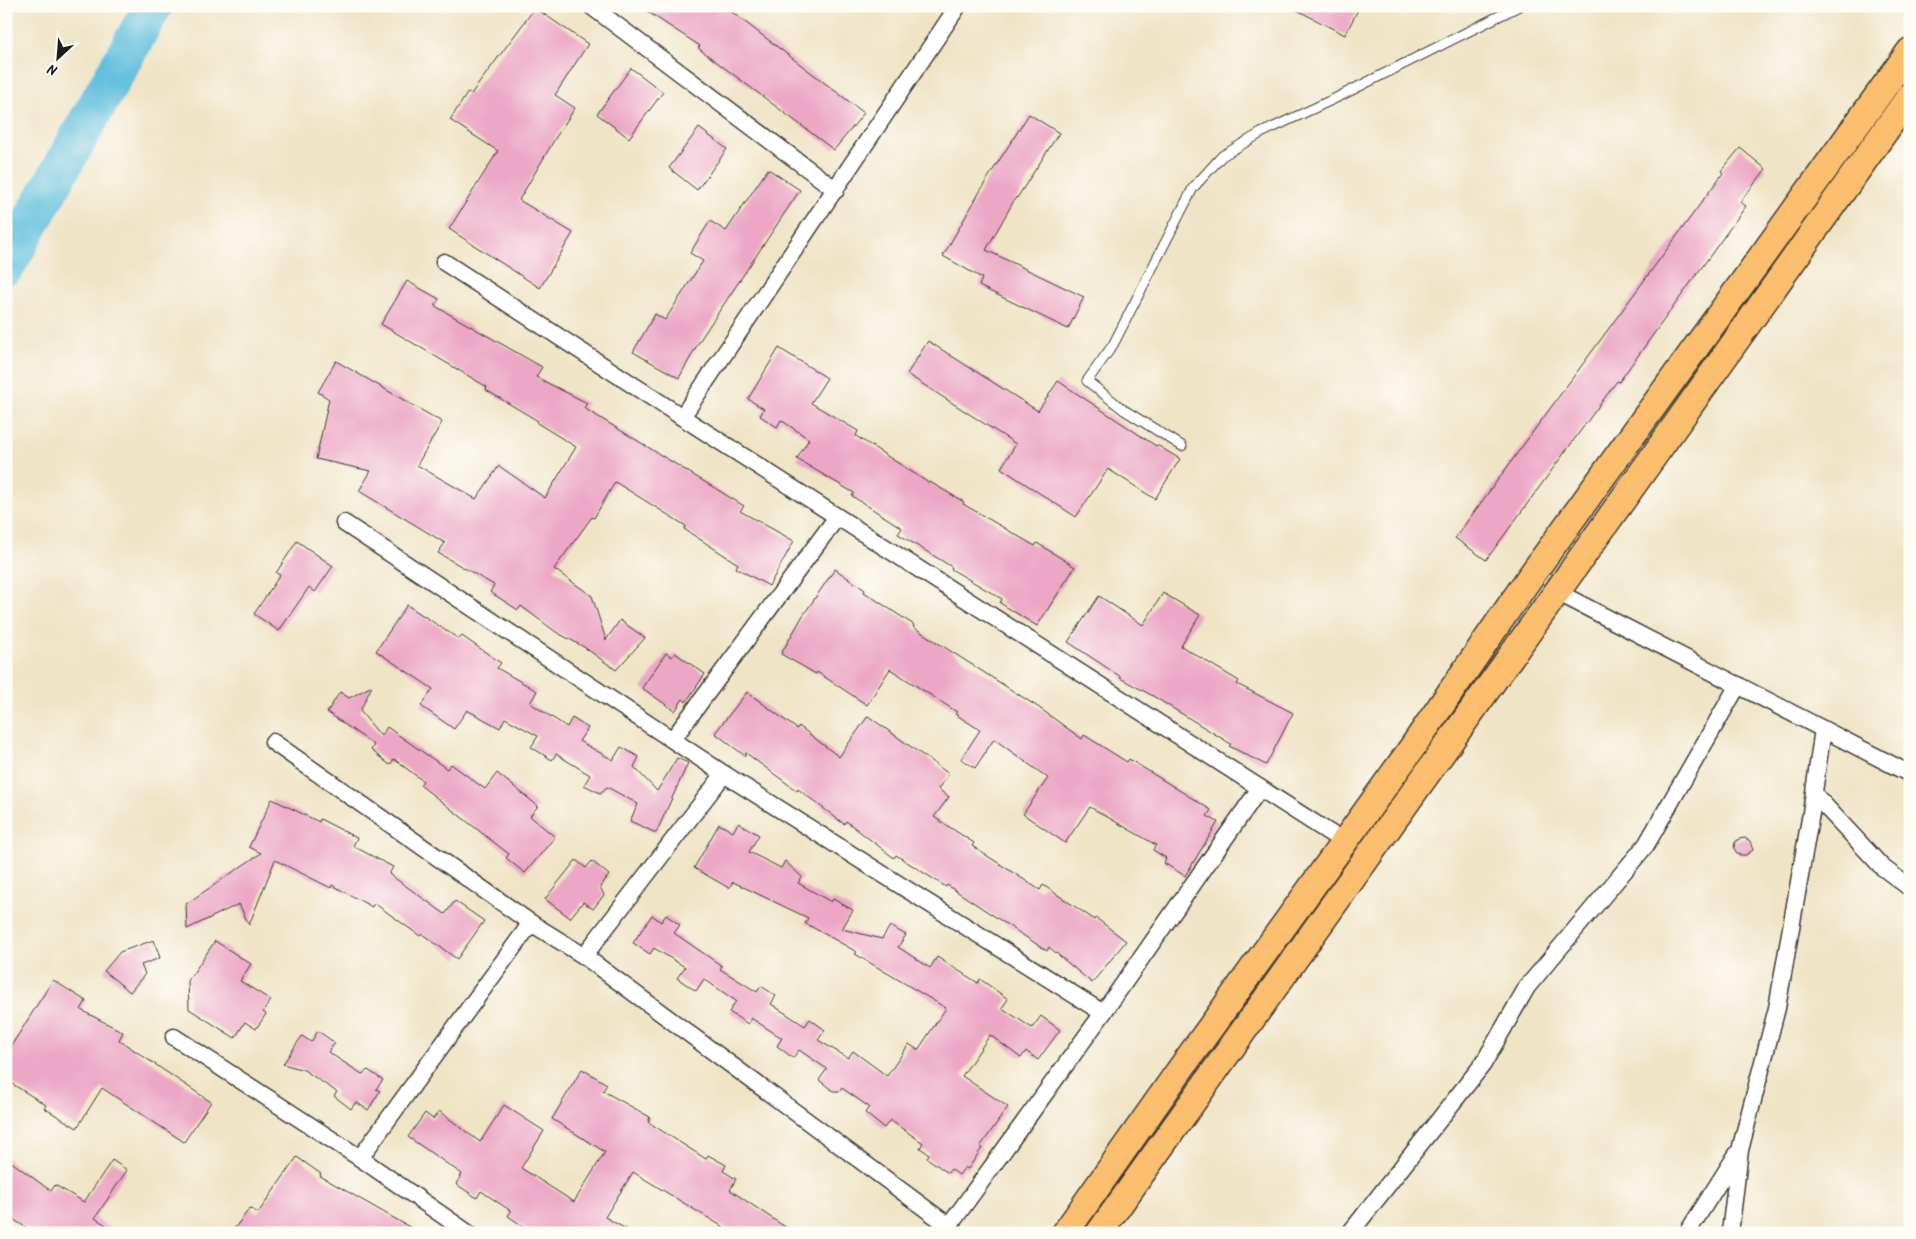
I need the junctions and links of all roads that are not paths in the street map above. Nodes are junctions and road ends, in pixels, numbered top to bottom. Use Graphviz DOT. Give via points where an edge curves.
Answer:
graph roads {
  1 [pos="591,6"];
  2 [pos="958,6"];
  3 [pos="1519,6"];
  4 [pos="1910,51"];
  5 [pos="1910,96"];
  6 [pos="836,190"];
  7 [pos="444,262"];
  8 [pos="682,417"];
  9 [pos="1182,446"];
  10 [pos="837,516"];
  11 [pos="344,523"];
  12 [pos="1556,592"];
  13 [pos="1738,685"];
  14 [pos="1822,728"];
  15 [pos="673,740"];
  16 [pos="273,742"];
  17 [pos="724,774"];
  18 [pos="1910,774"];
  19 [pos="1260,788"];
  20 [pos="1814,794"];
  21 [pos="1344,842"];
  22 [pos="1910,888"];
  23 [pos="532,923"];
  24 [pos="584,956"];
  25 [pos="1103,1012"];
  26 [pos="174,1037"];
  27 [pos="1740,1150"];
  28 [pos="360,1158"];
  29 [pos="946,1229"];
  30 [pos="461,1231"];
  31 [pos="1065,1233"];
  32 [pos="1099,1233"];
  33 [pos="1350,1233"];
  34 [pos="1687,1233"];
  35 [pos="1730,1233"];
  1 -- 6 [label="street"];
  2 -- 6 [label="street"];
  3 -- 9 [label="lane" via="1261,133 1222,156 1193,188 1113,345 1087,381 1124,410"];
  4 -- 21 [label="main road" via="1530,577"];
  5 -- 12 [label="main road"];
  6 -- 8 [label="street"];
  7 -- 8 [label="street"];
  8 -- 10 [label="street"];
  10 -- 15 [label="street"];
  10 -- 19 [label="street"];
  11 -- 15 [label="street"];
  12 -- 13 [label="street"];
  12 -- 32 [label="main road"];
  13 -- 14 [label="street"];
  13 -- 33 [label="street" via="1646,845 1527,987 1483,1064"];
  14 -- 18 [label="street"];
  14 -- 20 [label="street"];
  15 -- 17 [label="street"];
  16 -- 23 [label="street"];
  17 -- 24 [label="street"];
  17 -- 25 [label="street"];
  19 -- 21 [label="street"];
  19 -- 25 [label="street"];
  20 -- 22 [label="street" via="1882,868"];
  20 -- 27 [label="street" via="1777,1008"];
  21 -- 31 [label="main road"];
  23 -- 24 [label="street"];
  23 -- 28 [label="street"];
  24 -- 29 [label="street"];
  25 -- 29 [label="street"];
  26 -- 28 [label="street"];
  27 -- 34 [label="street"];
  27 -- 35 [label="street"];
  28 -- 30 [label="street"];
}
